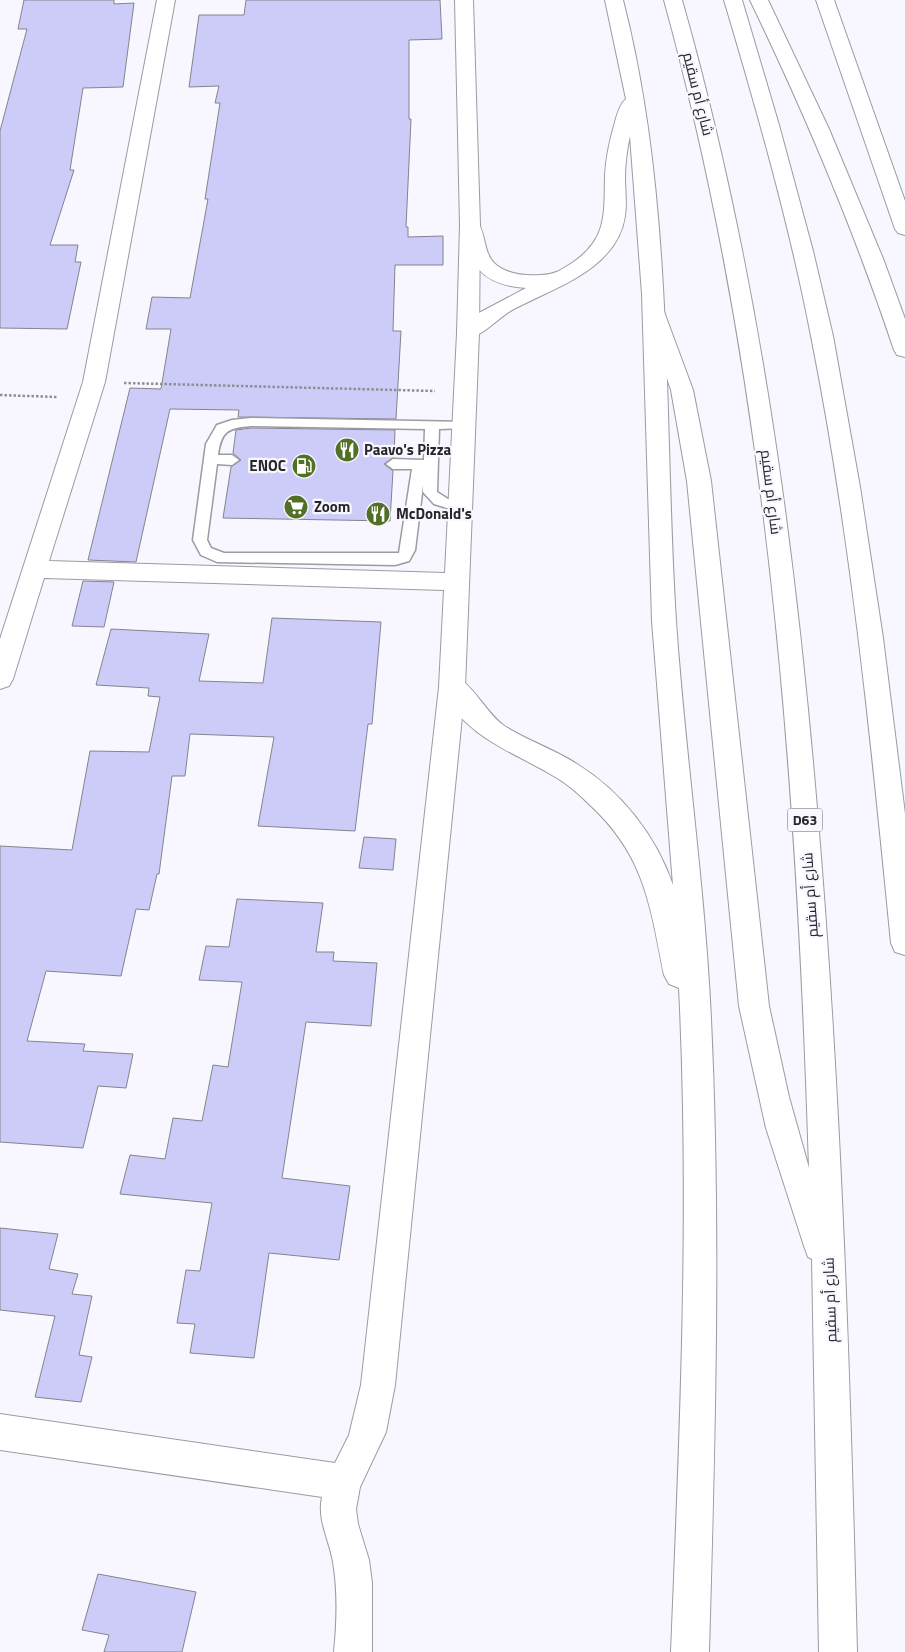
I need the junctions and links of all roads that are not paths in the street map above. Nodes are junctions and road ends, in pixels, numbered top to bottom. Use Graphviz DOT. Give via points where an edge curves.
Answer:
graph roads {
  1 [pos="166,0"];
  2 [pos="464,0"];
  3 [pos="614,0"];
  4 [pos="674,0"];
  5 [pos="733,0"];
  6 [pos="759,0"];
  7 [pos="825,0"];
  8 [pos="635,94"];
  9 [pos="470,225"];
  10 [pos="905,229"];
  11 [pos="561,278"];
  12 [pos="653,309"];
  13 [pos="468,333"];
  14 [pos="905,350"];
  15 [pos="432,425"];
  16 [pos="464,425"];
  17 [pos="211,459"];
  18 [pos="232,460"];
  19 [pos="393,464"];
  20 [pos="425,466"];
  21 [pos="460,507"];
  22 [pos="36,569"];
  23 [pos="456,582"];
  24 [pos="0,679"];
  25 [pos="452,687"];
  26 [pos="905,943"];
  27 [pos="696,1017"];
  28 [pos="829,1269"];
  29 [pos="0,1432"];
  30 [pos="341,1492"];
  31 [pos="353,1652"];
  32 [pos="690,1652"];
  33 [pos="838,1652"];
  1 -- 22 [label="main road" via="92,390"];
  2 -- 9 [label="main road"];
  3 -- 8 [label="main road"];
  4 -- 28 [label="main road, شارع أم سقيم / D63" via="700,100 735,266 765,446 781,568 808,868"];
  5 -- 26 [label="main road" via="776,142 822,337 857,538"];
  6 -- 14 [label="main road" via="834,161 866,239"];
  7 -- 10 [label="main road"];
  8 -- 11 [label="main road" via="617,153 616,207 610,230 595,252"];
  8 -- 12 [label="main road"];
  9 -- 11 [label="main road" via="480,258 492,271 525,282"];
  9 -- 13 [label="main road"];
  11 -- 13 [label="main road" via="490,312"];
  12 -- 27 [label="main road" via="664,623"];
  12 -- 28 [label="main road" via="682,390 699,480 754,1006 782,1131 802,1198"];
  13 -- 16 [label="main road"];
  15 -- 16 [label="lane"];
  15 -- 17 [label="lane" via="236,422 223,426 215,434"];
  15 -- 20 [label="lane"];
  16 -- 21 [label="main road"];
  17 -- 18 [label="lane"];
  17 -- 20 [label="lane" via="200,540 206,551 222,558 395,560 404,557"];
  19 -- 20 [label="lane"];
  20 -- 21 [label="lane" via="433,498"];
  21 -- 23 [label="main road"];
  22 -- 23 [label="main road"];
  22 -- 24 [label="main road"];
  23 -- 25 [label="main road"];
  25 -- 27 [label="main road" via="478,719 494,732 583,782 620,816 634,835 656,878 678,971"];
  25 -- 30 [label="main road" via="375,1403 366,1439"];
  27 -- 32 [label="main road" via="700,1172 699,1338"];
  28 -- 33 [label="main road, شارع أم سقيم / D63"];
  29 -- 30 [label="main road"];
  30 -- 31 [label="main road" via="340,1528 355,1584"];
}
